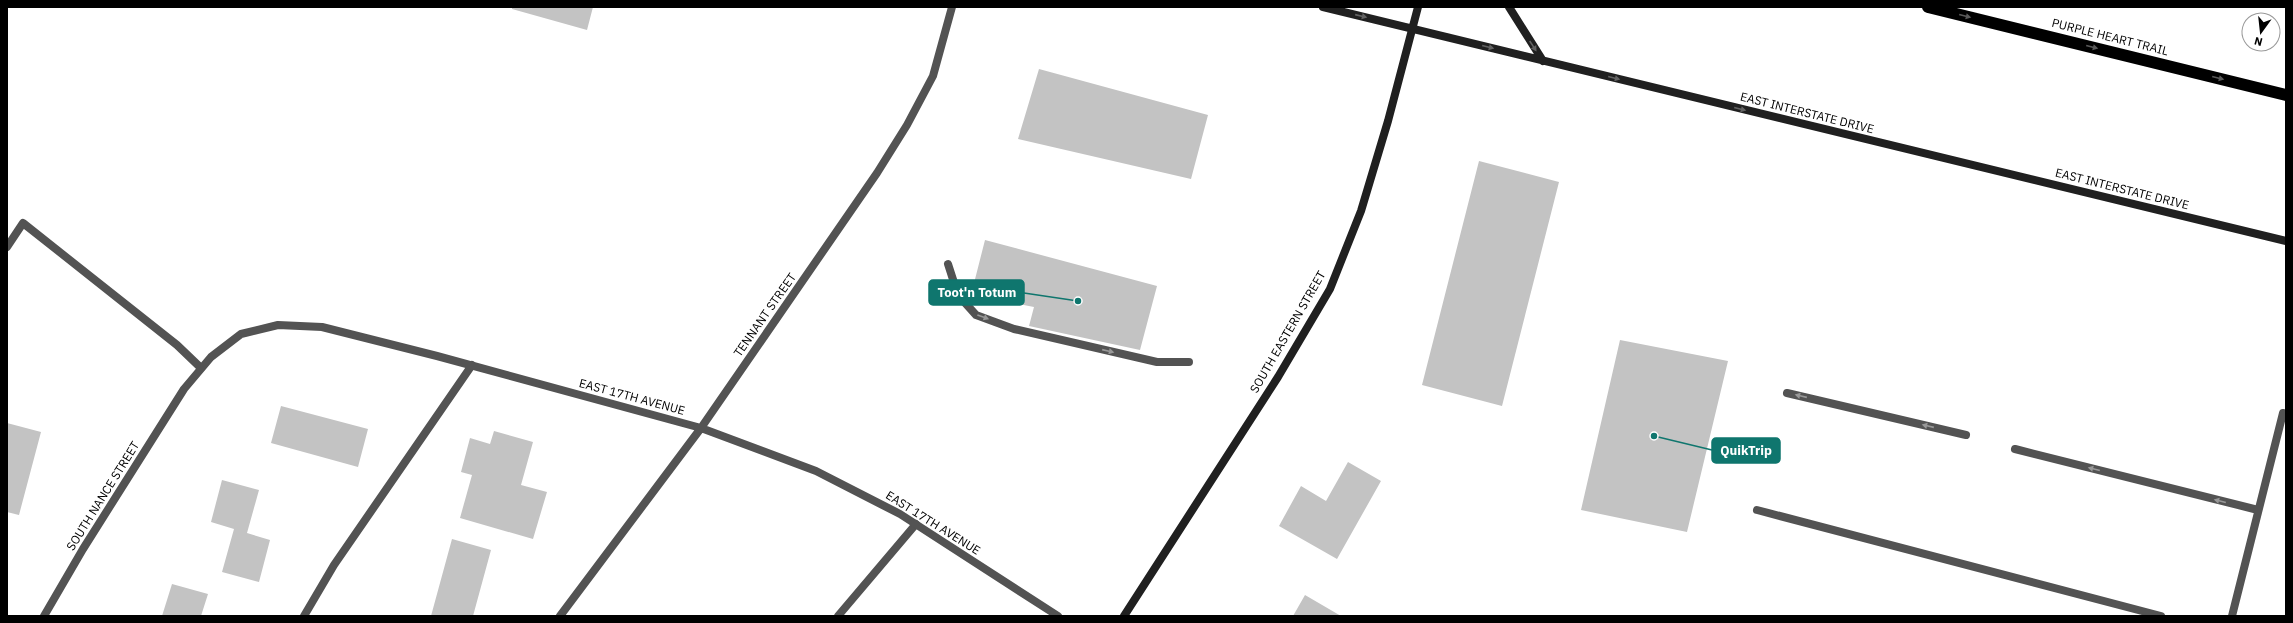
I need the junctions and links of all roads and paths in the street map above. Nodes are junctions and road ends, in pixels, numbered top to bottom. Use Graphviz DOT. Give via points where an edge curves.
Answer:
graph roads {
  1 [pos="952,7"];
  2 [pos="1323,7"];
  3 [pos="1418,7"];
  4 [pos="1509,7"];
  5 [pos="1928,7"];
  6 [pos="1413,28"];
  7 [pos="1543,61"];
  8 [pos="2286,95"];
  9 [pos="2286,241"];
  10 [pos="7,247"];
  11 [pos="948,264"];
  12 [pos="1189,362"];
  13 [pos="472,365"];
  14 [pos="202,368"];
  15 [pos="184,390"];
  16 [pos="1787,393"];
  17 [pos="2284,413"];
  18 [pos="701,428"];
  19 [pos="1966,435"];
  20 [pos="2015,449"];
  21 [pos="1757,510"];
  22 [pos="2258,510"];
  23 [pos="916,524"];
  24 [pos="44,616"];
  25 [pos="304,616"];
  26 [pos="560,616"];
  27 [pos="838,616"];
  28 [pos="1058,616"];
  29 [pos="1124,616"];
  30 [pos="2161,616"];
  31 [pos="2232,616"];
  1 -- 18 [label="street, TENNANT STREET" via="933,76 907,125 877,174"];
  2 -- 6 [label="main road, EAST INTERSTATE DRIVE, one-way"];
  3 -- 6 [label="main road, SOUTH EASTERN STREET"];
  4 -- 7 [label="main road, one-way"];
  5 -- 8 [label="highway, PURPLE HEART TRAIL, one-way"];
  6 -- 7 [label="main road, EAST INTERSTATE DRIVE, one-way"];
  6 -- 29 [label="main road, SOUTH EASTERN STREET" via="1361,211 1330,289 1278,377"];
  7 -- 9 [label="main road, EAST INTERSTATE DRIVE, one-way"];
  10 -- 14 [label="street" via="24,223 171,340"];
  11 -- 12 [label="street, one-way" via="958,296 976,315 1014,329 1157,362"];
  13 -- 14 [label="street, EAST 17TH AVENUE" via="322,327 278,325 241,334 211,356"];
  13 -- 18 [label="street, EAST 17TH AVENUE"];
  13 -- 25 [label="street" via="334,564"];
  14 -- 15 [label="street, EAST 17TH AVENUE"];
  15 -- 24 [label="street, SOUTH NANCE STREET" via="83,549"];
  19 -- 16 [label="street, one-way"];
  17 -- 22 [label="street"];
  18 -- 23 [label="street, EAST 17TH AVENUE" via="816,471"];
  18 -- 26 [label="street, TENNANT STREET"];
  22 -- 20 [label="street, one-way"];
  21 -- 30 [label="street"];
  22 -- 31 [label="street"];
  23 -- 27 [label="street"];
  23 -- 28 [label="street, EAST 17TH AVENUE"];
}
